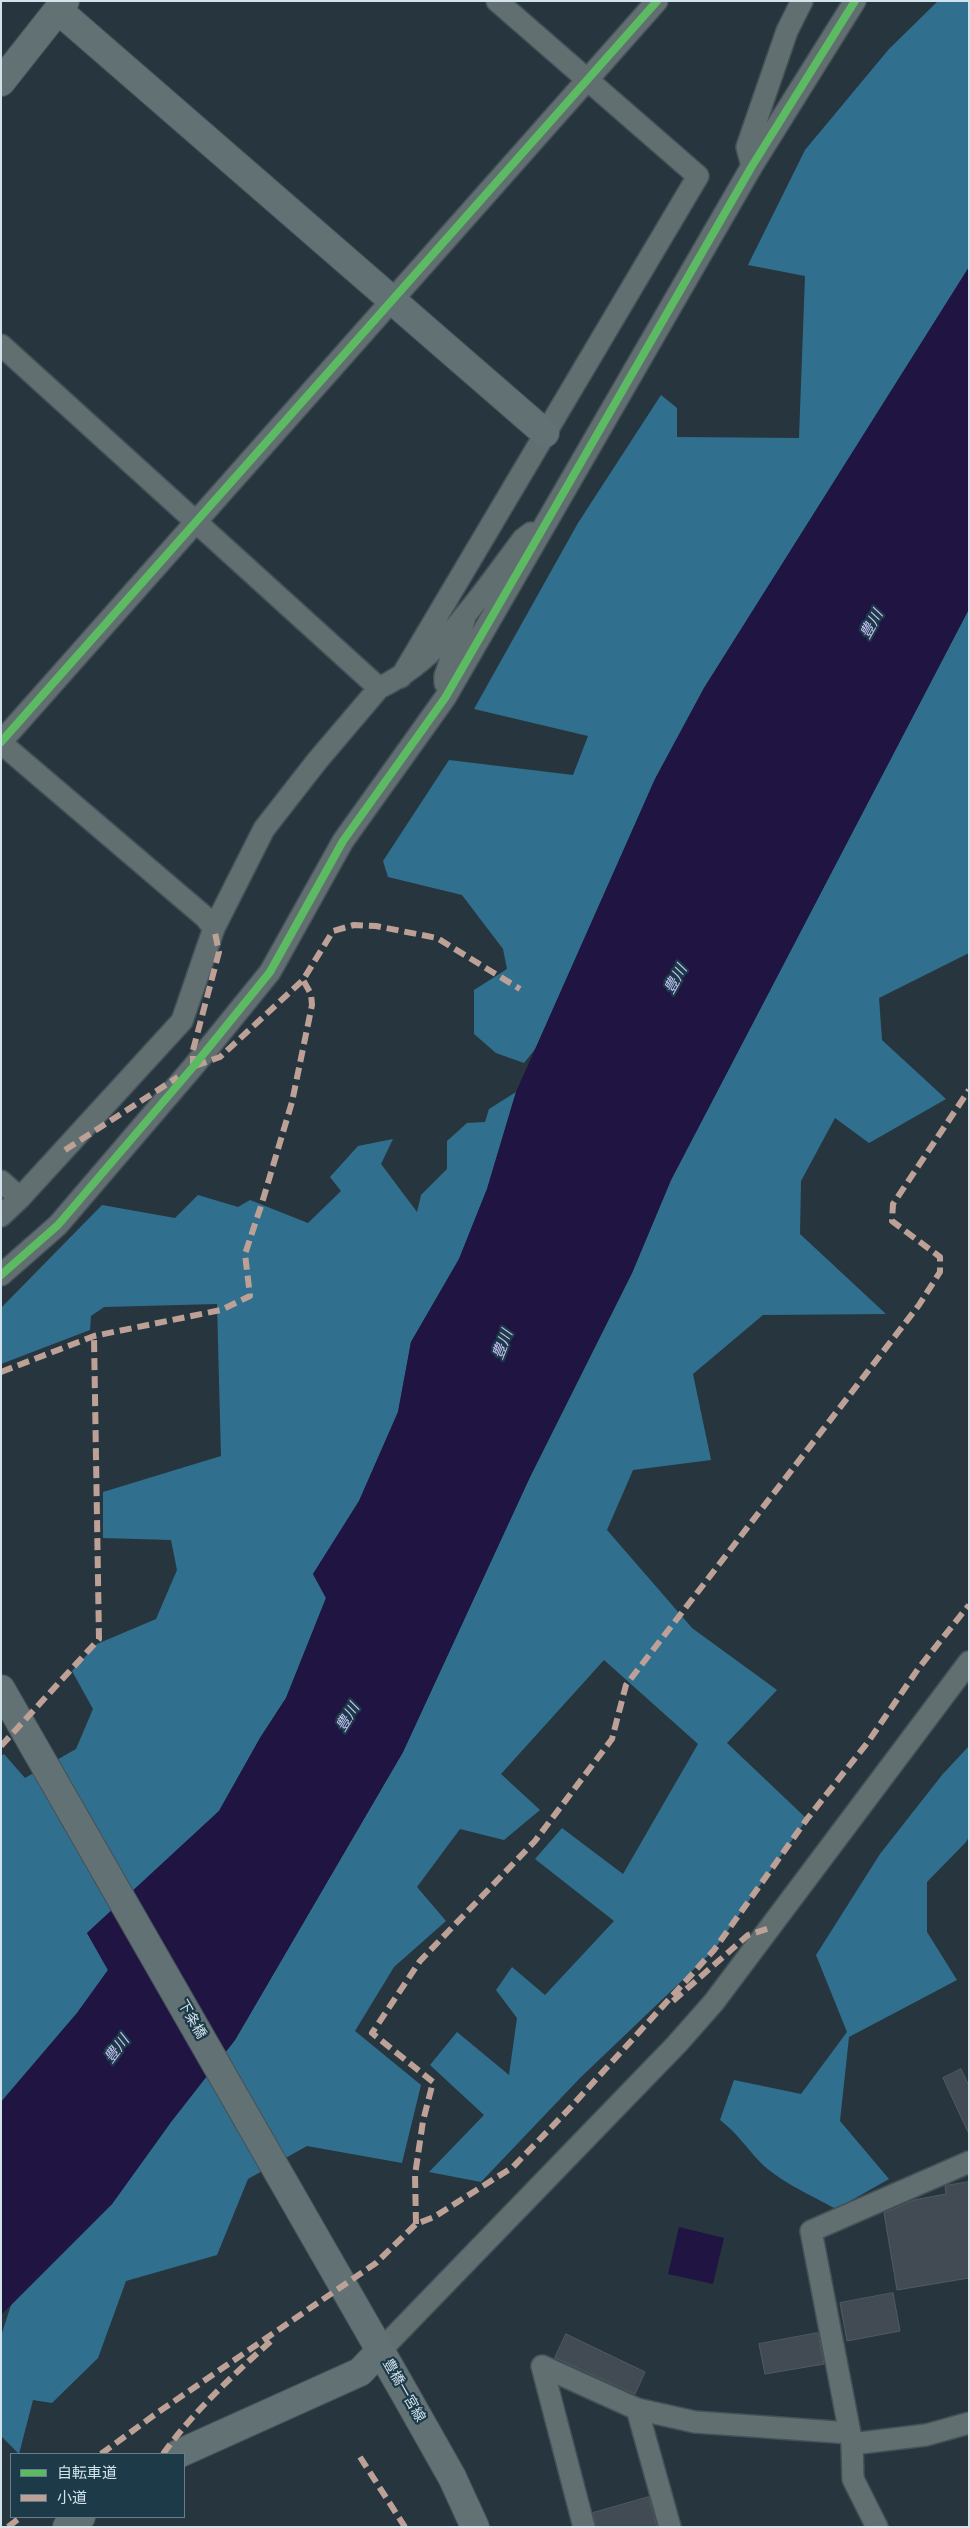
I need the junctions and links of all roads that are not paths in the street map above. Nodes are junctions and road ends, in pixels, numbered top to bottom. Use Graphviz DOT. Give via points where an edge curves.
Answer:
graph roads {
  1 [pos="497,1"];
  2 [pos="657,1"];
  3 [pos="802,1"];
  4 [pos="856,1"];
  5 [pos="62,6"];
  6 [pos="1,82"];
  7 [pos="587,82"];
  8 [pos="752,166"];
  9 [pos="393,300"];
  10 [pos="1,345"];
  11 [pos="545,433"];
  12 [pos="516,482"];
  13 [pos="548,521"];
  14 [pos="196,522"];
  15 [pos="466,614"];
  16 [pos="401,677"];
  17 [pos="379,688"];
  18 [pos="445,698"];
  19 [pos="1,743"];
  20 [pos="214,928"];
  21 [pos="1,1181"];
  22 [pos="20,1198"];
  23 [pos="1,1216"];
  24 [pos="1,1275"];
  25 [pos="969,1662"];
  26 [pos="1,1689"];
  27 [pos="969,2162"];
  28 [pos="380,2351"];
  29 [pos="637,2409"];
  30 [pos="969,2423"];
  31 [pos="851,2439"];
  32 [pos="180,2453"];
  33 [pos="80,2518"];
  34 [pos="67,2527"];
  35 [pos="475,2527"];
  36 [pos="584,2527"];
  37 [pos="670,2527"];
  38 [pos="877,2527"];
  1 -- 7 [label="street"];
  2 -- 7 [label="street"];
  3 -- 8 [label="street" via="787,31 747,147"];
  4 -- 8 [label="street"];
  5 -- 6 [label="main road"];
  5 -- 9 [label="main road"];
  7 -- 9 [label="street"];
  7 -- 11 [label="street" via="698,176"];
  8 -- 13 [label="street"];
  9 -- 11 [label="main road"];
  9 -- 14 [label="street"];
  10 -- 14 [label="street"];
  11 -- 12 [label="street"];
  12 -- 15 [label="street"];
  12 -- 16 [label="street"];
  13 -- 15 [label="street" via="522,539"];
  13 -- 18 [label="street"];
  14 -- 17 [label="street"];
  14 -- 19 [label="street"];
  15 -- 16 [label="street" via="426,659"];
  15 -- 18 [label="street" via="445,676"];
  16 -- 17 [label="street"];
  17 -- 20 [label="street" via="264,829"];
  18 -- 24 [label="street" via="343,841 270,972 58,1225"];
  19 -- 20 [label="street"];
  20 -- 22 [label="street" via="182,1021"];
  21 -- 22 [label="street"];
  22 -- 23 [label="street"];
  25 -- 28 [label="street" via="714,2002"];
  26 -- 28 [label="main road, 下条橋"];
  27 -- 31 [label="street" via="811,2231"];
  28 -- 32 [label="main road, 豊橋一宮線" via="360,2372"];
  28 -- 35 [label="main road, 豊橋一宮線" via="452,2477"];
  29 -- 31 [label="street" via="695,2422"];
  29 -- 36 [label="street" via="542,2366"];
  29 -- 37 [label="street"];
  30 -- 31 [label="street" via="926,2435"];
  31 -- 38 [label="street" via="853,2479"];
  33 -- 34 [label="main road"];
}
